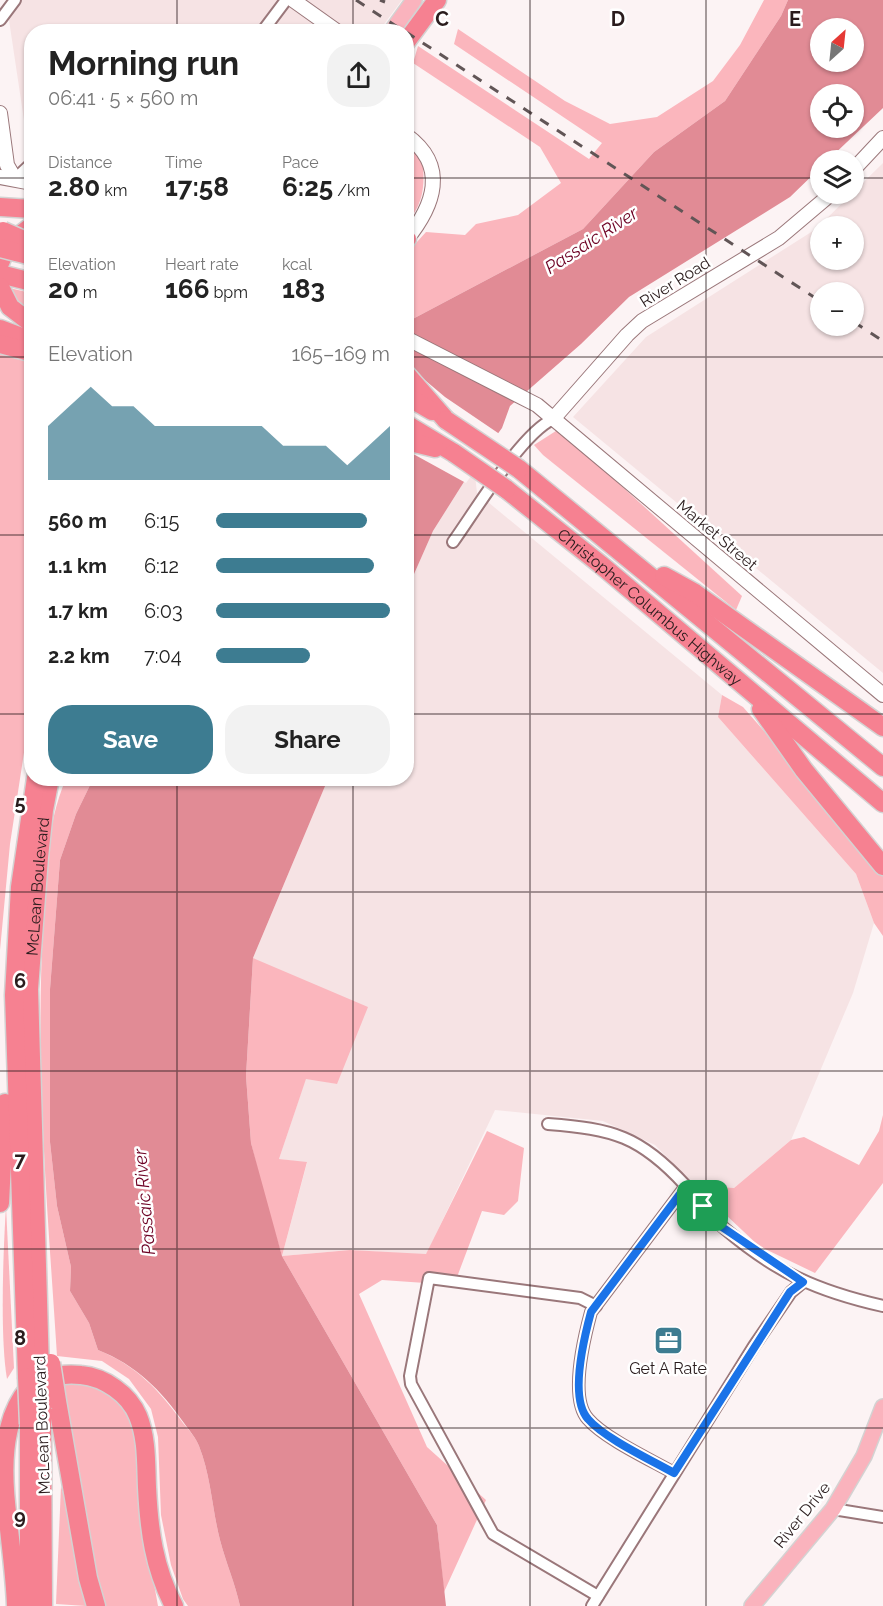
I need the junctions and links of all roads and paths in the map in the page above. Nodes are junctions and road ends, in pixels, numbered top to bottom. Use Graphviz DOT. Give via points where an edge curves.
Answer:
graph roads {
  1 [pos="15,0"];
  2 [pos="286,0"];
  3 [pos="293,0"];
  4 [pos="414,0"];
  5 [pos="437,0"];
  6 [pos="0,20"];
  7 [pos="268,24"];
  8 [pos="327,24"];
  9 [pos="397,24"];
  10 [pos="414,31"];
  11 [pos="0,113"];
  12 [pos="883,138"];
  13 [pos="414,143"];
  14 [pos="864,158"];
  15 [pos="24,171"];
  16 [pos="0,177"];
  17 [pos="15,179"];
  18 [pos="24,181"];
  19 [pos="0,196"];
  20 [pos="24,197"];
  21 [pos="819,204"];
  22 [pos="0,207"];
  23 [pos="24,208"];
  24 [pos="414,230"];
  25 [pos="17,241"];
  26 [pos="2,275"];
  27 [pos="24,280"];
  28 [pos="0,312"];
  29 [pos="24,318"];
  30 [pos="24,324"];
  31 [pos="0,329"];
  32 [pos="24,338"];
  33 [pos="414,342"];
  34 [pos="0,344"];
  35 [pos="24,350"];
  36 [pos="414,383"];
  37 [pos="414,401"];
  38 [pos="553,419"];
  39 [pos="446,420"];
  40 [pos="414,429"];
  41 [pos="414,443"];
  42 [pos="454,453"];
  43 [pos="453,542"];
  44 [pos="733,632"];
  45 [pos="746,688"];
  46 [pos="883,695"];
  47 [pos="883,727"];
  48 [pos="883,767"];
  49 [pos="29,786"];
  50 [pos="35,786"];
  51 [pos="48,786"];
  52 [pos="58,786"];
  53 [pos="883,803"];
  54 [pos="24,844"];
  55 [pos="883,866"];
  56 [pos="36,888"];
  57 [pos="16,946"];
  58 [pos="548,1124"];
  59 [pos="686,1186"];
  60 [pos="0,1203"];
  61 [pos="803,1282"];
  62 [pos="883,1305"];
  63 [pos="596,1306"];
  64 [pos="39,1370"];
  65 [pos="50,1405"];
  66 [pos="883,1407"];
  67 [pos="674,1473"];
  68 [pos="833,1509"];
  69 [pos="883,1517"];
  70 [pos="33,1590"];
  71 [pos="595,1601"];
  72 [pos="16,1606"];
  73 [pos="29,1606"];
  74 [pos="96,1606"];
  75 [pos="174,1606"];
  76 [pos="752,1606"];
  1 -- 6 [label="street"];
  2 -- 7 [label="street"];
  3 -- 8 [label="main road"];
  4 -- 9 [label="main road"];
  5 -- 10 [label="highway"];
  11 -- 17 [label="main road" via="7,165"];
  12 -- 14 [label="main road"];
  13 -- 24 [label="main road" via="424,153 434,182 427,211"];
  15 -- 17 [label="street"];
  16 -- 17 [label="main road"];
  17 -- 18 [label="main road"];
  19 -- 20 [label="highway"];
  21 -- 38 [label="main road, River Road" via="779,238 642,321"];
  22 -- 23 [label="highway"];
  25 -- 26 [label="highway" via="9,244"];
  26 -- 27 [label="highway"];
  26 -- 29 [label="highway" via="10,307"];
  28 -- 30 [label="highway"];
  31 -- 32 [label="highway"];
  33 -- 38 [label="main road, Market Street" via="530,400"];
  34 -- 35 [label="highway"];
  36 -- 39 [label="highway"];
  37 -- 39 [label="highway, Christopher Columbus Highway"];
  38 -- 43 [label="street" via="543,423 525,444"];
  38 -- 46 [label="main road, Market Street"];
  39 -- 44 [label="highway, Christopher Columbus Highway, bridge" via="519,469 630,559"];
  40 -- 42 [label="highway, Christopher Columbus Highway"];
  41 -- 42 [label="highway"];
  42 -- 45 [label="highway, Christopher Columbus Highway, bridge" via="506,489"];
  44 -- 47 [label="highway"];
  44 -- 48 [label="highway, Christopher Columbus Highway"];
  45 -- 53 [label="highway, Christopher Columbus Highway"];
  45 -- 55 [label="highway" via="804,770"];
  49 -- 54 [label="highway"];
  50 -- 54 [label="highway, McLean Boulevard"];
  51 -- 56 [label="highway, McLean Boulevard"];
  52 -- 56 [label="highway"];
  54 -- 57 [label="highway, McLean Boulevard"];
  56 -- 64 [label="highway, McLean Boulevard" via="29,989"];
  57 -- 60 [label="highway"];
  57 -- 64 [label="highway, McLean Boulevard" via="15,1079"];
  58 -- 59 [label="street" via="610,1132 630,1140 656,1155"];
  59 -- 61 [label="street" via="722,1227"];
  59 -- 63 [label="street"];
  61 -- 62 [label="street"];
  61 -- 67 [label="street" via="790,1292"];
  63 -- 67 [label="street" via="586,1331 578,1395 581,1408 596,1426"];
  63 -- 71 [label="street" via="580,1298 429,1278 410,1376 493,1534"];
  64 -- 65 [label="highway, bridge"];
  64 -- 70 [label="highway, McLean Boulevard, bridge" via="29,1424"];
  65 -- 70 [label="highway, McLean Boulevard"];
  65 -- 74 [label="highway"];
  66 -- 68 [label="main road, River Drive" via="864,1456"];
  67 -- 71 [label="street"];
  68 -- 69 [label="street"];
  68 -- 76 [label="main road, River Drive"];
  70 -- 72 [label="highway"];
  70 -- 73 [label="highway, McLean Boulevard"];
  70 -- 75 [label="highway" via="0,1458 3,1426 15,1403 33,1385 57,1376 82,1375 114,1388 137,1413 145,1446 151,1540 156,1564"];
}
